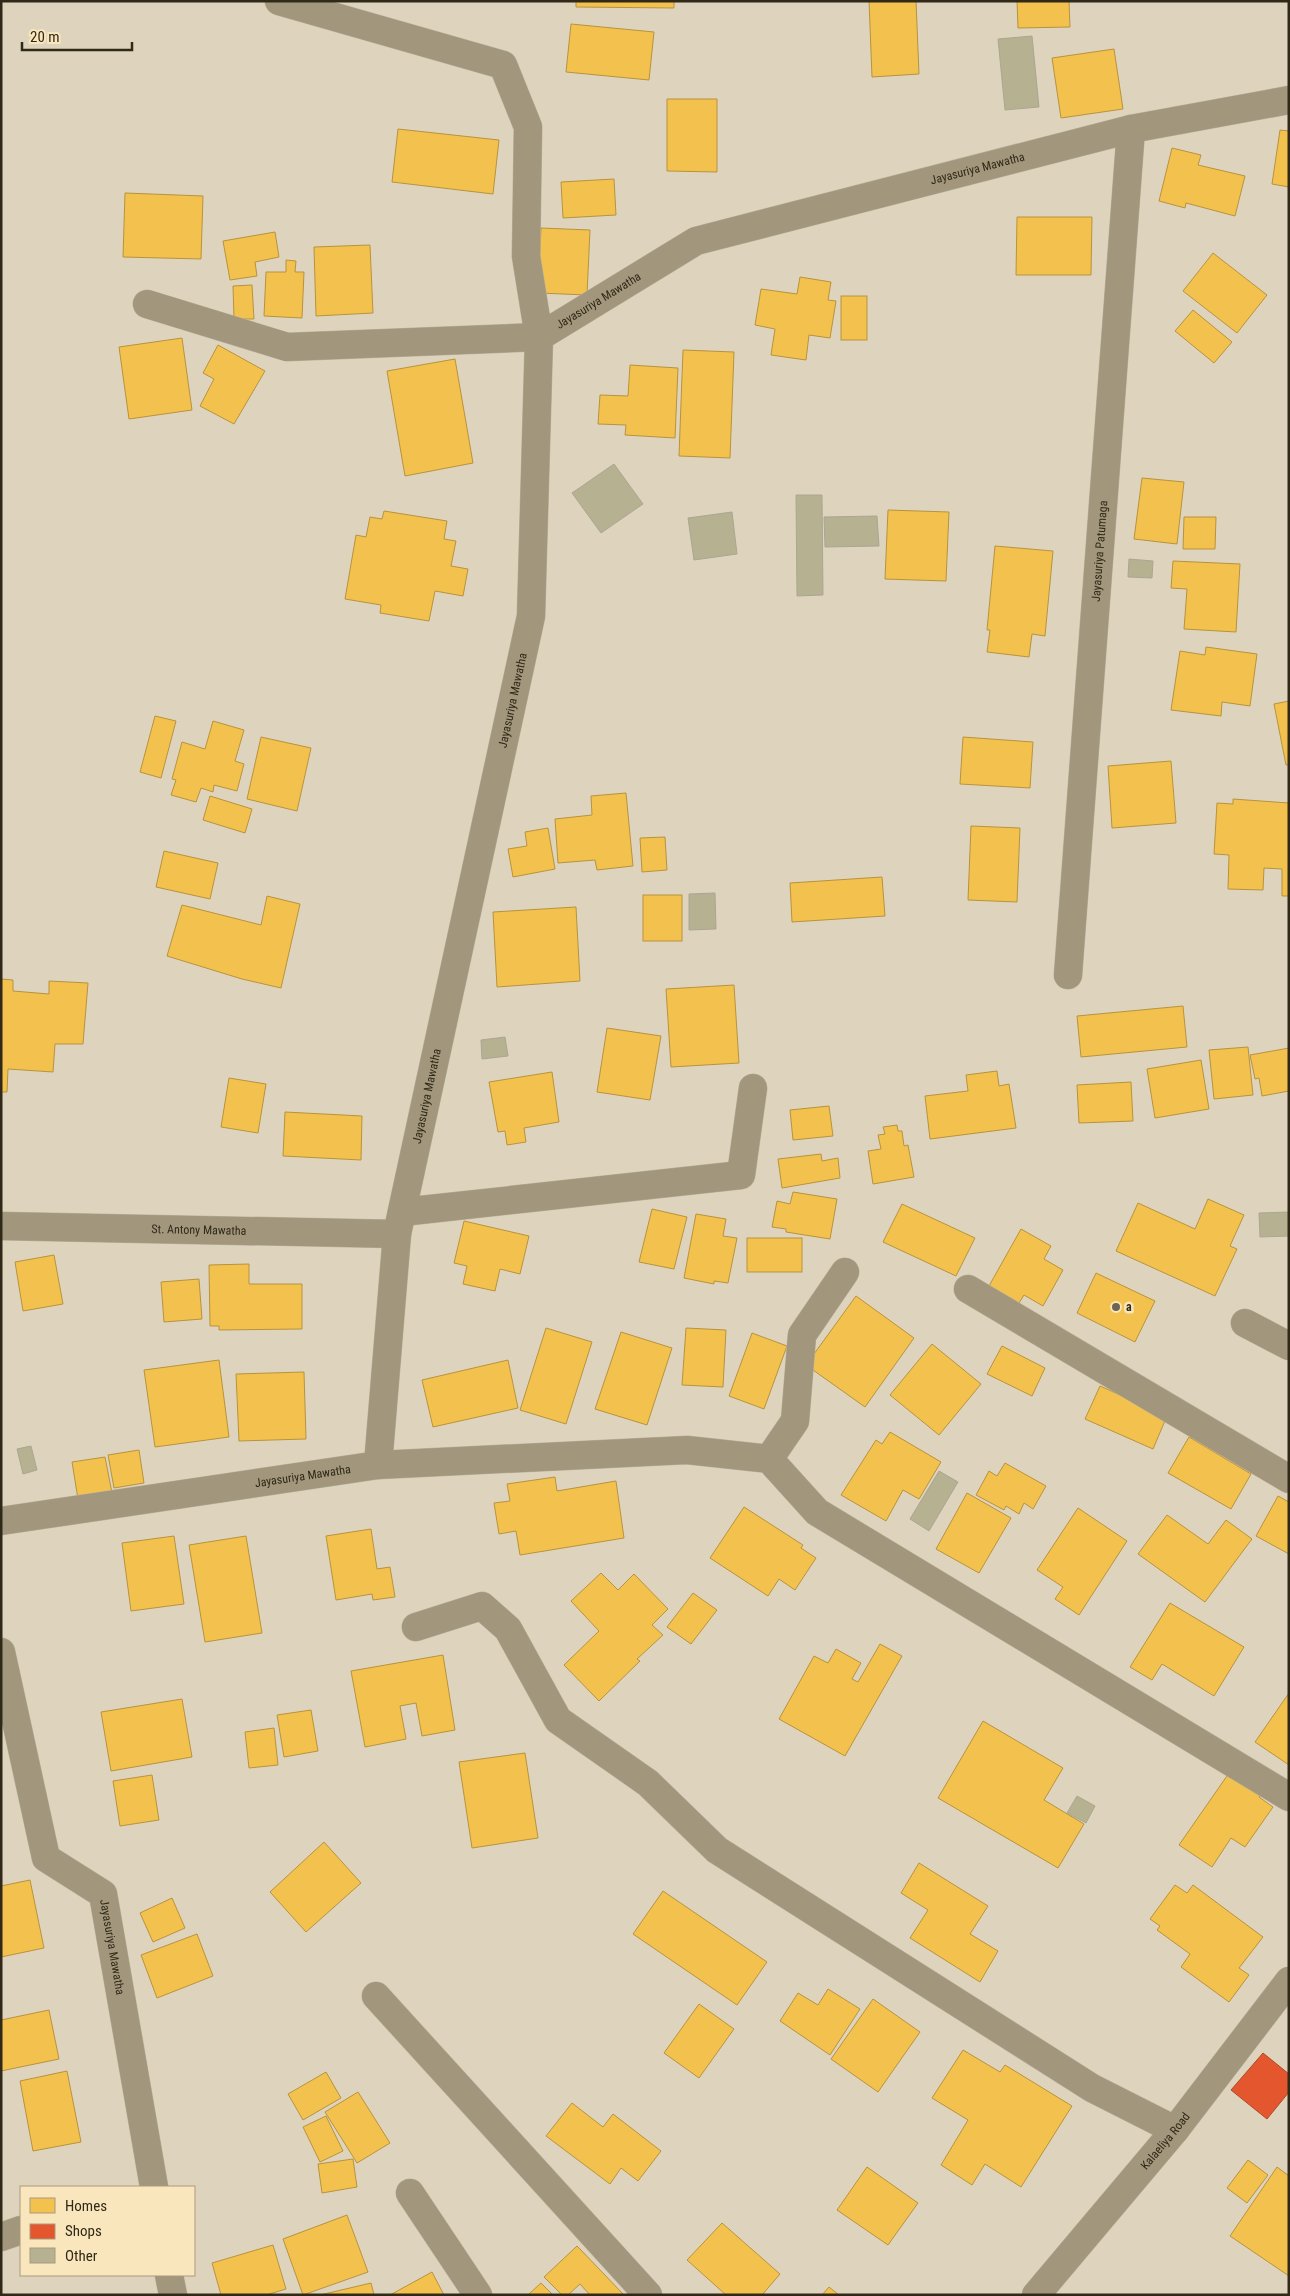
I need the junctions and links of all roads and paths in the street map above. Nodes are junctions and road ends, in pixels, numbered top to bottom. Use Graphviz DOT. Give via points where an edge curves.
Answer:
graph roads {
  1 [pos="279,1"];
  2 [pos="1289,100"];
  3 [pos="1131,129"];
  4 [pos="147,304"];
  5 [pos="539,337"];
  6 [pos="1068,974"];
  7 [pos="754,1088"];
  8 [pos="399,1223"];
  9 [pos="1,1226"];
  10 [pos="846,1272"];
  11 [pos="968,1289"];
  12 [pos="1245,1323"];
  13 [pos="1289,1346"];
  14 [pos="769,1459"];
  15 [pos="378,1465"];
  16 [pos="1289,1479"];
  17 [pos="1,1521"];
  18 [pos="416,1627"];
  19 [pos="1,1652"];
  20 [pos="1289,1797"];
  21 [pos="1289,1981"];
  22 [pos="376,1996"];
  23 [pos="1175,2130"];
  24 [pos="148,2185"];
  25 [pos="410,2193"];
  26 [pos="20,2230"];
  27 [pos="1,2237"];
  28 [pos="170,2276"];
  29 [pos="173,2295"];
  30 [pos="478,2295"];
  31 [pos="648,2295"];
  32 [pos="1036,2295"];
  1 -- 5 [label="street" via="504,66 528,127 526,256"];
  2 -- 3 [label="street, Jayasuriya Mawatha"];
  3 -- 5 [label="street, Jayasuriya Mawatha" via="696,241"];
  3 -- 6 [label="street, Jayasuriya Patumaga"];
  4 -- 5 [label="street" via="287,347"];
  5 -- 8 [label="street, Jayasuriya Mawatha" via="531,616"];
  7 -- 8 [label="street, St. Antony Mawatha" via="741,1175"];
  8 -- 9 [label="street, St. Antony Mawatha"];
  8 -- 15 [label="street, Jayasuriya Mawatha"];
  10 -- 14 [label="street" via="802,1335 795,1421"];
  11 -- 16 [label="street"];
  12 -- 13 [label="street"];
  14 -- 15 [label="street" via="687,1450"];
  14 -- 20 [label="street" via="817,1512"];
  15 -- 17 [label="street, Jayasuriya Mawatha"];
  18 -- 23 [label="street" via="482,1606 508,1628 558,1720 648,1784 717,1850 1092,2088"];
  19 -- 24 [label="street, Jayasuriya Mawatha" via="46,1858 103,1894"];
  21 -- 23 [label="street, Kalaeliya Road"];
  22 -- 31 [label="street"];
  23 -- 32 [label="street, Kalaeliya Road"];
  25 -- 30 [label="street"];
  26 -- 27 [label="street"];
  28 -- 29 [label="street"];
}
